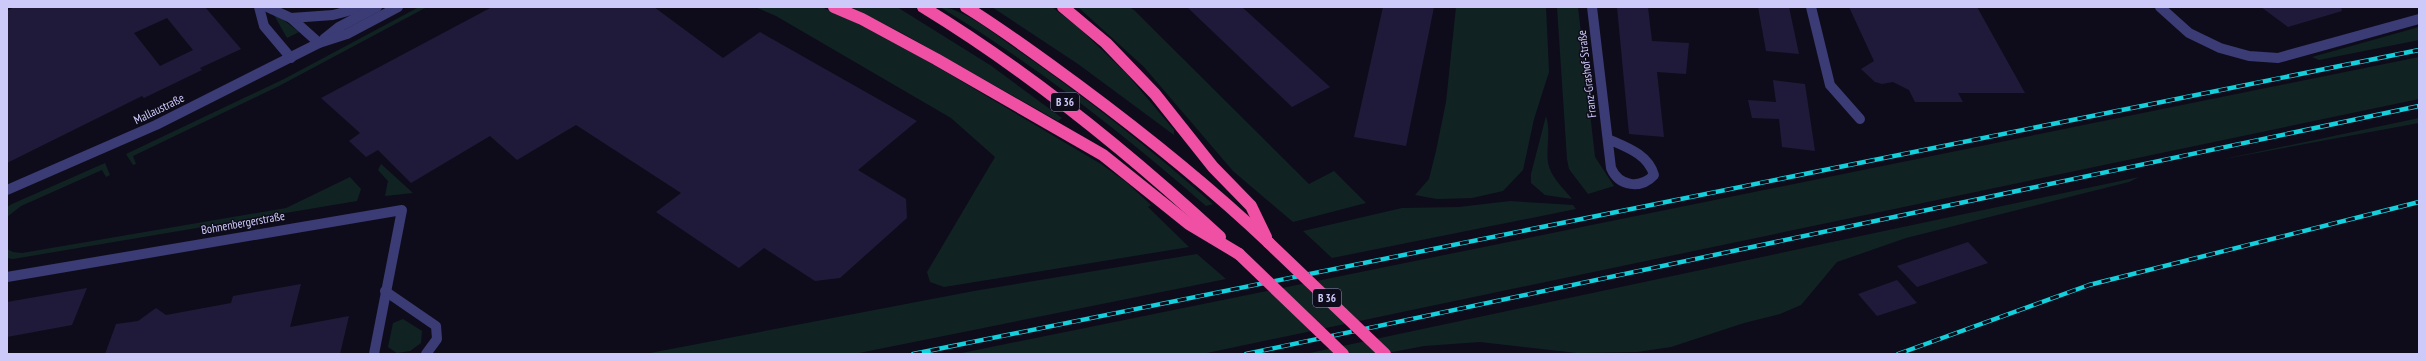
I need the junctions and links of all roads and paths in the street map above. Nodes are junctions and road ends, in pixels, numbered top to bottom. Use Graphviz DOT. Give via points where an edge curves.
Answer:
graph roads {
  1 [pos="259,7"];
  2 [pos="267,7"];
  3 [pos="363,7"];
  4 [pos="377,7"];
  5 [pos="398,7"];
  6 [pos="834,7"];
  7 [pos="923,7"];
  8 [pos="966,7"];
  9 [pos="1062,7"];
  10 [pos="1592,7"];
  11 [pos="1811,7"];
  12 [pos="2160,7"];
  13 [pos="291,18"];
  14 [pos="2419,19"];
  15 [pos="319,43"];
  16 [pos="291,58"];
  17 [pos="1860,119"];
  18 [pos="1608,139"];
  19 [pos="7,190"];
  20 [pos="1269,244"];
  21 [pos="1239,254"];
  22 [pos="7,277"];
  23 [pos="385,291"];
  24 [pos="374,354"];
  25 [pos="426,354"];
  26 [pos="1342,354"];
  27 [pos="1385,354"];
  1 -- 16 [label="street" via="264,26"];
  2 -- 13 [label="street"];
  3 -- 13 [label="street" via="333,15"];
  4 -- 15 [label="street, Mallaustraße" via="339,27"];
  5 -- 15 [label="street, Mallaustraße" via="347,34"];
  6 -- 21 [label="highway" via="862,19 936,59 1103,155 1179,216"];
  7 -- 21 [label="highway, B 36" via="988,48 1074,109 1140,162"];
  8 -- 20 [label="highway, B 36" via="1030,49 1124,119 1229,205"];
  9 -- 20 [label="highway" via="1093,31 1155,94 1213,168 1247,201 1255,212"];
  10 -- 18 [label="street, Franz-Grashof-Straße"];
  11 -- 17 [label="street" via="1830,85"];
  12 -- 14 [label="street" via="2189,33 2220,48 2249,56 2278,58"];
  13 -- 15 [label="street"];
  15 -- 16 [label="street, Mallaustraße"];
  16 -- 19 [label="street, Mallaustraße" via="156,125"];
  18 -- 18 [label="street, Franz-Grashof-Straße" via="1613,171 1620,180 1634,185 1649,182 1654,175 1648,161"];
  20 -- 27 [label="highway, B 36, bridge"];
  21 -- 26 [label="highway, B 36, bridge"];
  22 -- 23 [label="street, Bohnenbergerstraße" via="402,210"];
  23 -- 24 [label="street, Bohnenbergerstraße"];
  23 -- 25 [label="street" via="436,326 437,339"];
}
